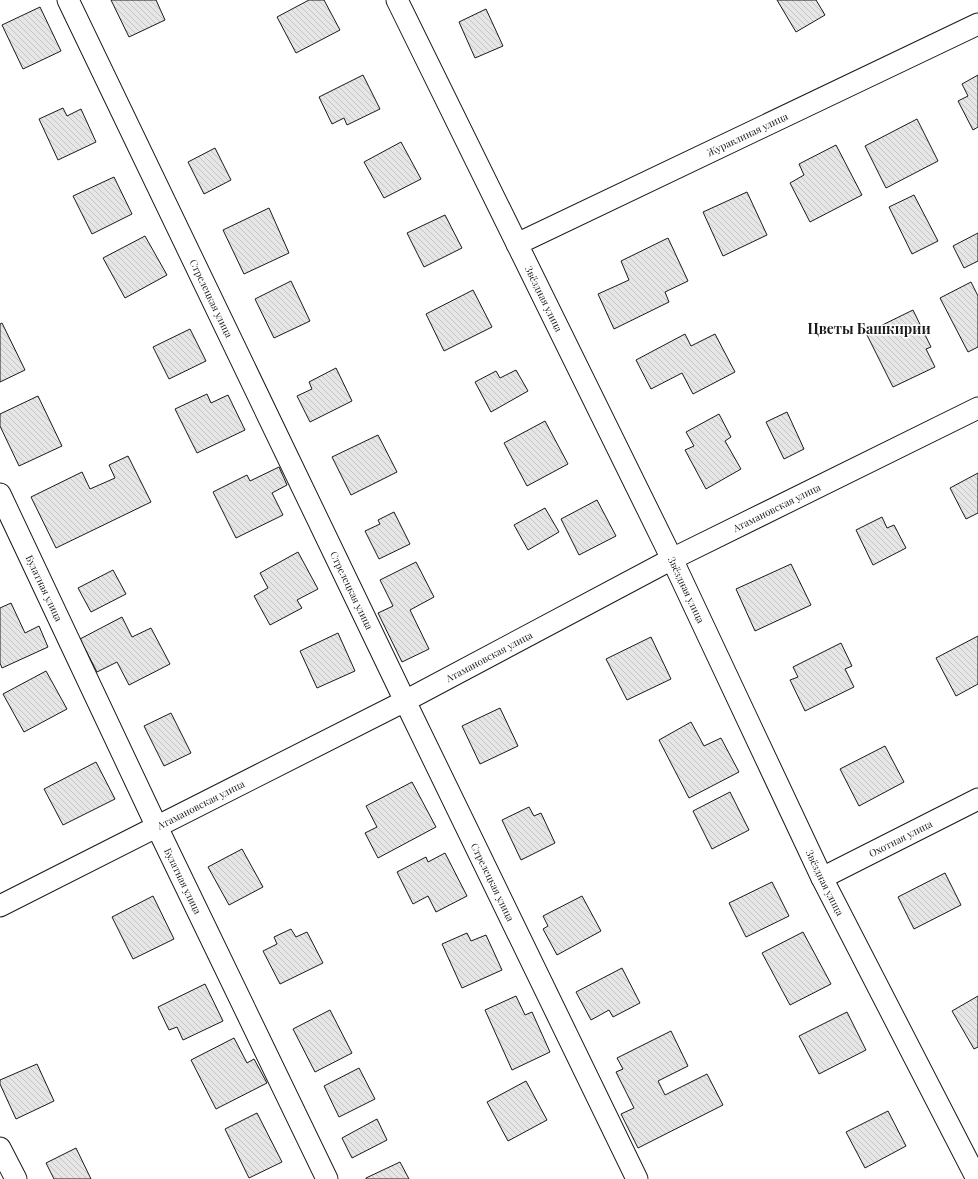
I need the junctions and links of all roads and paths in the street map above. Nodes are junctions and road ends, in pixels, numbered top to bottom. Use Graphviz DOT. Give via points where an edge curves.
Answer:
graph roads {
  1 [pos="68,0"];
  2 [pos="397,0"];
  3 [pos="978,24"];
  4 [pos="517,244"];
  5 [pos="978,408"];
  6 [pos="0,494"];
  7 [pos="672,559"];
  8 [pos="405,701"];
  9 [pos="978,799"];
  10 [pos="157,827"];
  11 [pos="822,878"];
  12 [pos="0,906"];
  13 [pos="0,1148"];
  14 [pos="16,1179"];
  15 [pos="327,1179"];
  16 [pos="637,1179"];
  17 [pos="977,1179"];
  1 -- 8 [label="street, Стрелецкая улица"];
  2 -- 4 [label="street, Звёздная улица"];
  3 -- 4 [label="street, Журавлиная улица"];
  4 -- 7 [label="street, Звёздная улица"];
  5 -- 7 [label="street, Атамановская улица"];
  6 -- 10 [label="street, Булатная улица"];
  7 -- 8 [label="street, Атамановская улица"];
  7 -- 11 [label="street, Звёздная улица"];
  8 -- 10 [label="street, Атамановская улица"];
  8 -- 16 [label="street, Стрелецкая улица"];
  9 -- 11 [label="street, Охотная улица"];
  10 -- 12 [label="street, Атамановская улица"];
  10 -- 15 [label="street, Булатная улица"];
  11 -- 17 [label="street, Звёздная улица"];
  13 -- 14 [label="street"];
}
